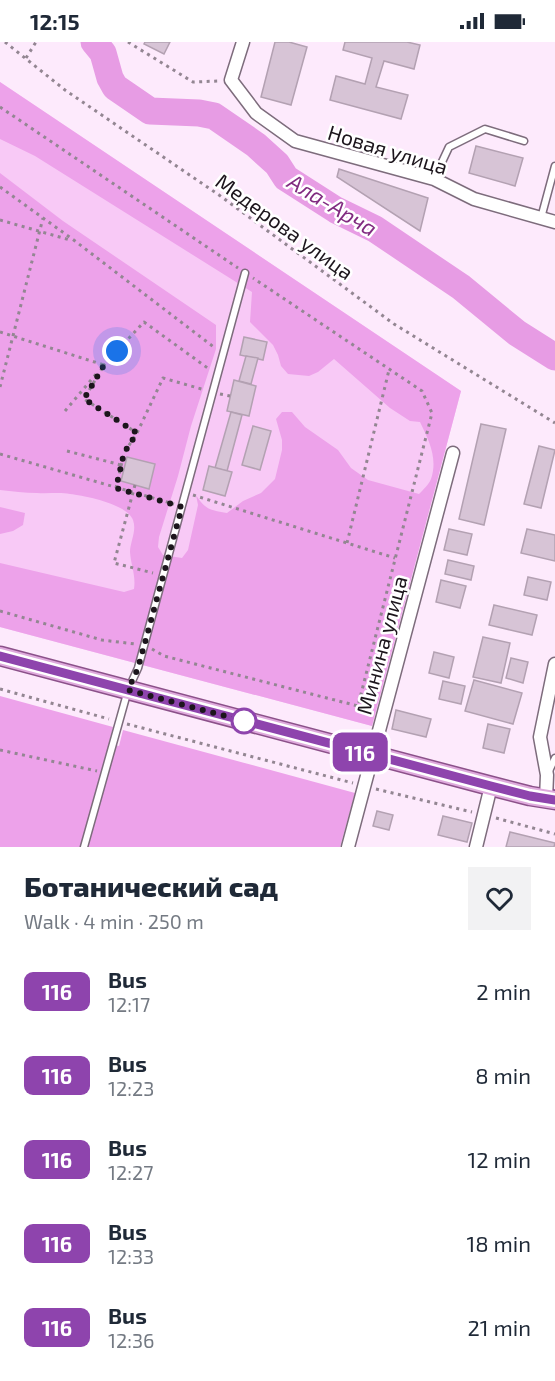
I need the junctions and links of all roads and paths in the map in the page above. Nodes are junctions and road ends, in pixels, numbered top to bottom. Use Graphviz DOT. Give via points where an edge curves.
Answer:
graph roads {
  1 [pos="4,42"];
  2 [pos="36,42"];
  3 [pos="128,42"];
  4 [pos="243,42"];
  5 [pos="26,58"];
  6 [pos="231,80"];
  7 [pos="0,107"];
  8 [pos="524,141"];
  9 [pos="555,166"];
  10 [pos="434,180"];
  11 [pos="0,187"];
  12 [pos="43,218"];
  13 [pos="541,218"];
  14 [pos="0,219"];
  15 [pos="555,222"];
  16 [pos="40,231"];
  17 [pos="75,241"];
  18 [pos="245,273"];
  19 [pos="0,332"];
  20 [pos="13,336"];
  21 [pos="224,354"];
  22 [pos="104,365"];
  23 [pos="389,370"];
  24 [pos="218,375"];
  25 [pos="0,387"];
  26 [pos="214,392"];
  27 [pos="230,396"];
  28 [pos="65,411"];
  29 [pos="555,423"];
  30 [pos="137,433"];
  31 [pos="67,452"];
  32 [pos="0,453"];
  33 [pos="453,453"];
  34 [pos="121,465"];
  35 [pos="135,485"];
  36 [pos="116,488"];
  37 [pos="133,493"];
  38 [pos="186,493"];
  39 [pos="182,507"];
  40 [pos="347,543"];
  41 [pos="395,558"];
  42 [pos="163,575"];
  43 [pos="0,611"];
  44 [pos="144,645"];
  45 [pos="0,656"];
  46 [pos="555,664"];
  47 [pos="0,689"];
  48 [pos="128,690"];
  49 [pos="119,722"];
  50 [pos="0,750"];
  51 [pos="373,755"];
  52 [pos="555,758"];
  53 [pos="105,772"];
  54 [pos="547,775"];
  55 [pos="364,786"];
  56 [pos="491,786"];
  57 [pos="550,800"];
  58 [pos="484,814"];
  59 [pos="555,834"];
  60 [pos="84,847"];
  61 [pos="348,847"];
  62 [pos="476,847"];
  1 -- 5 [label="path, Медерова улица"];
  2 -- 5 [label="path"];
  3 -- 6 [label="path" via="192,82"];
  4 -- 6 [label="street"];
  5 -- 29 [label="path, Медерова улица" via="65,90 219,195 394,324"];
  6 -- 10 [label="street, Новая улица" via="256,113 295,141"];
  7 -- 18 [label="path"];
  8 -- 10 [label="lane" via="485,129 449,147"];
  9 -- 13 [label="lane"];
  10 -- 13 [label="street, Новая улица" via="474,199"];
  11 -- 12 [label="path"];
  12 -- 16 [label="path"];
  12 -- 17 [label="path"];
  13 -- 15 [label="street, Новая улица"];
  14 -- 16 [label="path"];
  16 -- 17 [label="path"];
  16 -- 20 [label="path"];
  17 -- 21 [label="path"];
  18 -- 21 [label="lane"];
  18 -- 23 [label="path"];
  19 -- 20 [label="path"];
  20 -- 22 [label="path"];
  20 -- 25 [label="path"];
  21 -- 24 [label="lane"];
  22 -- 24 [label="path" via="144,322"];
  22 -- 28 [label="path"];
  22 -- 30 [label="path" via="84,399"];
  23 -- 40 [label="path"];
  23 -- 41 [label="path" via="422,392 432,413"];
  24 -- 26 [label="lane"];
  26 -- 27 [label="path"];
  26 -- 30 [label="path" via="163,378"];
  26 -- 38 [label="lane"];
  30 -- 34 [label="path"];
  31 -- 34 [label="path"];
  32 -- 36 [label="path"];
  33 -- 51 [label="street, Минина улица"];
  34 -- 36 [label="path"];
  35 -- 37 [label="path"];
  36 -- 37 [label="path"];
  37 -- 39 [label="path"];
  37 -- 42 [label="path" via="114,563"];
  38 -- 39 [label="lane"];
  38 -- 40 [label="path"];
  39 -- 42 [label="lane"];
  40 -- 41 [label="path"];
  41 -- 44 [label="path" via="358,706 164,656"];
  42 -- 44 [label="lane"];
  43 -- 44 [label="path" via="102,640"];
  44 -- 48 [label="lane"];
  45 -- 48 [label="main road"];
  46 -- 54 [label="street" via="540,737"];
  47 -- 49 [label="path"];
  48 -- 49 [label="lane"];
  48 -- 51 [label="main road"];
  49 -- 53 [label="lane"];
  49 -- 55 [label="path"];
  50 -- 53 [label="path"];
  51 -- 55 [label="street, Минина улица"];
  51 -- 56 [label="main road"];
  52 -- 54 [label="lane"];
  53 -- 60 [label="lane"];
  54 -- 57 [label="street"];
  55 -- 58 [label="path"];
  55 -- 61 [label="street, Минина улица"];
  56 -- 57 [label="main road"];
  56 -- 58 [label="street"];
  58 -- 59 [label="path"];
  58 -- 62 [label="street"];
}
